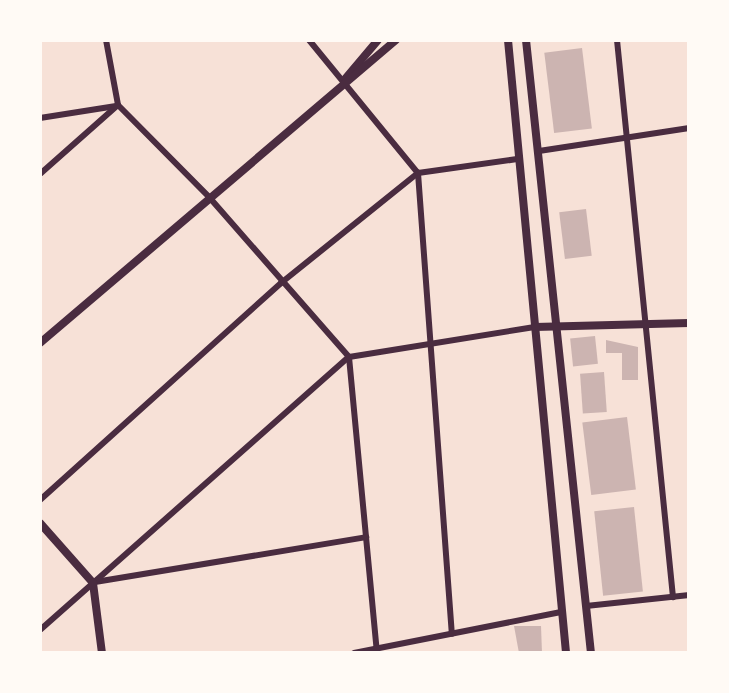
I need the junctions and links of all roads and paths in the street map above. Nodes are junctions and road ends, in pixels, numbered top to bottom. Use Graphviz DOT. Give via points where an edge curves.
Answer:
graph roads {
  1 [pos="106,40"];
  2 [pos="309,40"];
  3 [pos="378,40"];
  4 [pos="396,40"];
  5 [pos="508,40"];
  6 [pos="526,40"];
  7 [pos="617,40"];
  8 [pos="345,79"];
  9 [pos="118,105"];
  10 [pos="40,118"];
  11 [pos="689,128"];
  12 [pos="626,135"];
  13 [pos="539,151"];
  14 [pos="517,159"];
  15 [pos="40,173"];
  16 [pos="418,173"];
  17 [pos="209,197"];
  18 [pos="282,283"];
  19 [pos="689,323"];
  20 [pos="643,324"];
  21 [pos="557,325"];
  22 [pos="535,327"];
  23 [pos="40,343"];
  24 [pos="428,346"];
  25 [pos="349,357"];
  26 [pos="40,500"];
  27 [pos="40,523"];
  28 [pos="366,537"];
  29 [pos="93,583"];
  30 [pos="689,594"];
  31 [pos="673,597"];
  32 [pos="586,606"];
  33 [pos="561,612"];
  34 [pos="40,630"];
  35 [pos="452,634"];
  36 [pos="377,651"];
  37 [pos="102,653"];
  38 [pos="354,653"];
  39 [pos="566,653"];
  40 [pos="591,653"];
  1 -- 9 [label="street"];
  2 -- 8 [label="street"];
  3 -- 8 [label="street"];
  4 -- 8 [label="street"];
  5 -- 14 [label="street"];
  6 -- 13 [label="street"];
  7 -- 12 [label="street"];
  8 -- 16 [label="street"];
  8 -- 17 [label="street"];
  9 -- 10 [label="street"];
  9 -- 15 [label="street"];
  9 -- 17 [label="street"];
  11 -- 12 [label="street"];
  12 -- 13 [label="street"];
  12 -- 20 [label="street"];
  13 -- 21 [label="street"];
  14 -- 16 [label="street"];
  14 -- 22 [label="street"];
  16 -- 18 [label="street"];
  16 -- 24 [label="street"];
  17 -- 18 [label="street"];
  17 -- 23 [label="street"];
  18 -- 25 [label="street"];
  18 -- 26 [label="street"];
  19 -- 20 [label="street"];
  20 -- 21 [label="street"];
  20 -- 31 [label="street"];
  21 -- 22 [label="street"];
  21 -- 32 [label="street"];
  22 -- 24 [label="street"];
  22 -- 33 [label="street"];
  24 -- 25 [label="street"];
  24 -- 35 [label="street"];
  25 -- 28 [label="street"];
  25 -- 29 [label="street"];
  27 -- 29 [label="street"];
  28 -- 29 [label="street"];
  28 -- 36 [label="street"];
  29 -- 34 [label="street"];
  29 -- 37 [label="street"];
  30 -- 31 [label="street"];
  31 -- 32 [label="street"];
  32 -- 40 [label="street"];
  33 -- 35 [label="street"];
  33 -- 39 [label="street"];
  35 -- 36 [label="street"];
  36 -- 38 [label="street"];
}
